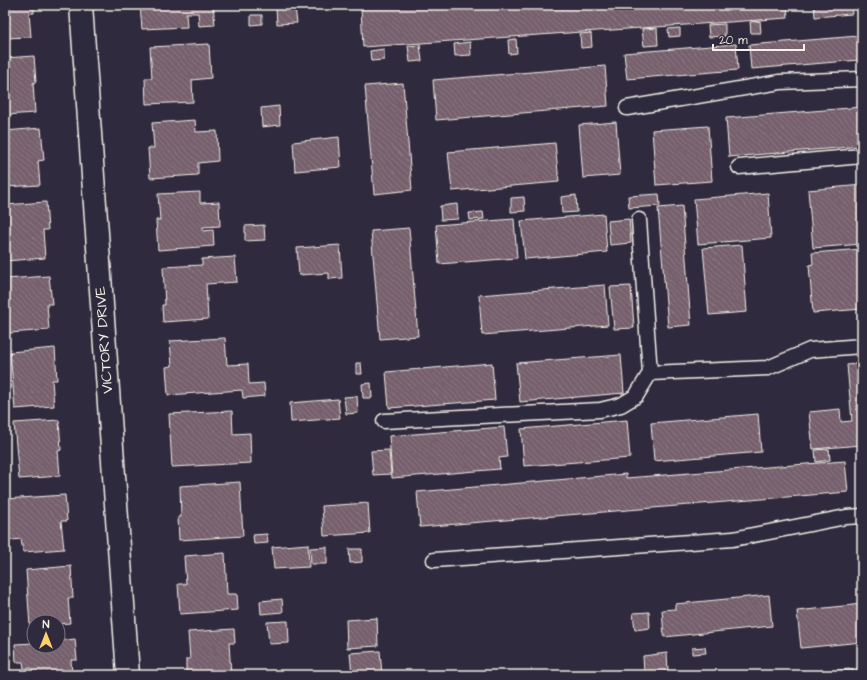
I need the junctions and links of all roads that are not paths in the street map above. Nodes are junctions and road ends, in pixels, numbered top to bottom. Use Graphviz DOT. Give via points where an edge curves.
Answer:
graph roads {
  1 [pos="81,5"];
  2 [pos="862,79"];
  3 [pos="627,108"];
  4 [pos="862,156"];
  5 [pos="739,167"];
  6 [pos="639,220"];
  7 [pos="862,346"];
  8 [pos="650,373"];
  9 [pos="384,421"];
  10 [pos="862,516"];
  11 [pos="434,560"];
  12 [pos="128,675"];
  1 -- 12 [label="street, VICTORY DRIVE"];
  2 -- 3 [label="lane" via="780,82"];
  4 -- 5 [label="lane"];
  6 -- 8 [label="lane"];
  7 -- 8 [label="lane" via="810,350 768,368"];
  8 -- 9 [label="lane" via="636,396 621,405 600,410"];
  10 -- 11 [label="lane" via="733,539"];
}
